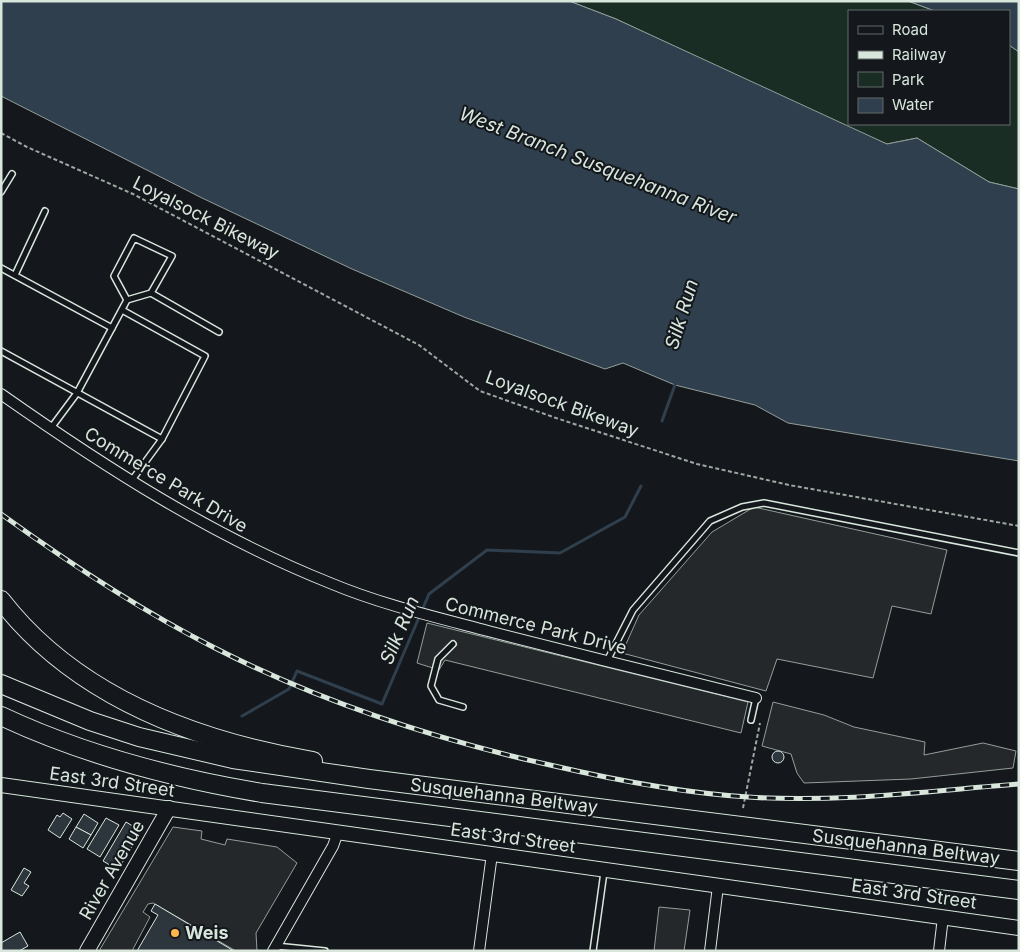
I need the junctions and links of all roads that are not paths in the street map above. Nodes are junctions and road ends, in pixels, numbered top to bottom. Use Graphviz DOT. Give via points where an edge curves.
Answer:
graph roads {
  1 [pos="12,174"];
  2 [pos="1,192"];
  3 [pos="45,211"];
  4 [pos="1,268"];
  5 [pos="15,275"];
  6 [pos="151,293"];
  7 [pos="127,300"];
  8 [pos="122,310"];
  9 [pos="112,328"];
  10 [pos="219,332"];
  11 [pos="1,351"];
  12 [pos="77,393"];
  13 [pos="1,394"];
  14 [pos="51,428"];
  15 [pos="162,439"];
  16 [pos="132,480"];
  17 [pos="1019,553"];
  18 [pos="1,600"];
  19 [pos="453,644"];
  20 [pos="608,661"];
  21 [pos="1,684"];
  22 [pos="756,698"];
  23 [pos="463,707"];
  24 [pos="1,716"];
  25 [pos="751,720"];
  26 [pos="1,722"];
  27 [pos="67,744"];
  28 [pos="1,785"];
  29 [pos="501,795"];
  30 [pos="169,808"];
  31 [pos="338,832"];
  32 [pos="492,854"];
  33 [pos="1019,861"];
  34 [pos="604,870"];
  35 [pos="718,886"];
  36 [pos="1019,890"];
  37 [pos="943,917"];
  38 [pos="1019,928"];
  39 [pos="274,948"];
  40 [pos="87,951"];
  41 [pos="326,951"];
  42 [pos="479,951"];
  43 [pos="593,951"];
  44 [pos="710,951"];
  45 [pos="939,951"];
  1 -- 2 [label="lane"];
  3 -- 5 [label="lane"];
  4 -- 5 [label="lane"];
  5 -- 9 [label="lane"];
  6 -- 7 [label="lane"];
  6 -- 7 [label="lane" via="172,256 134,238 114,276"];
  6 -- 10 [label="lane"];
  7 -- 8 [label="lane"];
  8 -- 9 [label="lane"];
  8 -- 15 [label="lane" via="205,356"];
  9 -- 12 [label="lane"];
  11 -- 12 [label="lane"];
  12 -- 14 [label="lane"];
  12 -- 15 [label="lane"];
  13 -- 14 [label="street, Commerce Park Drive"];
  14 -- 16 [label="street, Commerce Park Drive"];
  15 -- 16 [label="lane"];
  16 -- 20 [label="street, Commerce Park Drive" via="200,522 278,562 332,584 412,610"];
  17 -- 20 [label="lane" via="764,503 742,507 710,521 633,610"];
  18 -- 29 [label="highway" via="25,628 74,670 127,703 182,726 237,744 303,759"];
  19 -- 23 [label="lane" via="438,659 431,686 439,700"];
  20 -- 22 [label="street, Commerce Park Drive"];
  21 -- 29 [label="highway, Susquehanna Beltway" via="90,721 194,751 291,769"];
  22 -- 25 [label="lane"];
  24 -- 27 [label="highway, Susquehanna Beltway"];
  26 -- 27 [label="highway"];
  27 -- 36 [label="highway, Susquehanna Beltway" via="186,779 308,801"];
  28 -- 30 [label="main road, East 3rd Street"];
  29 -- 33 [label="highway, Susquehanna Beltway"];
  30 -- 31 [label="main road, East 3rd Street"];
  30 -- 40 [label="main road, River Avenue"];
  31 -- 32 [label="main road, East 3rd Street"];
  31 -- 39 [label="street"];
  32 -- 34 [label="main road, East 3rd Street"];
  32 -- 42 [label="street"];
  34 -- 35 [label="main road, East 3rd Street"];
  34 -- 43 [label="lane"];
  35 -- 37 [label="main road, East 3rd Street"];
  35 -- 44 [label="street"];
  37 -- 38 [label="main road, East 3rd Street"];
  37 -- 45 [label="street"];
  39 -- 41 [label="lane"];
}
